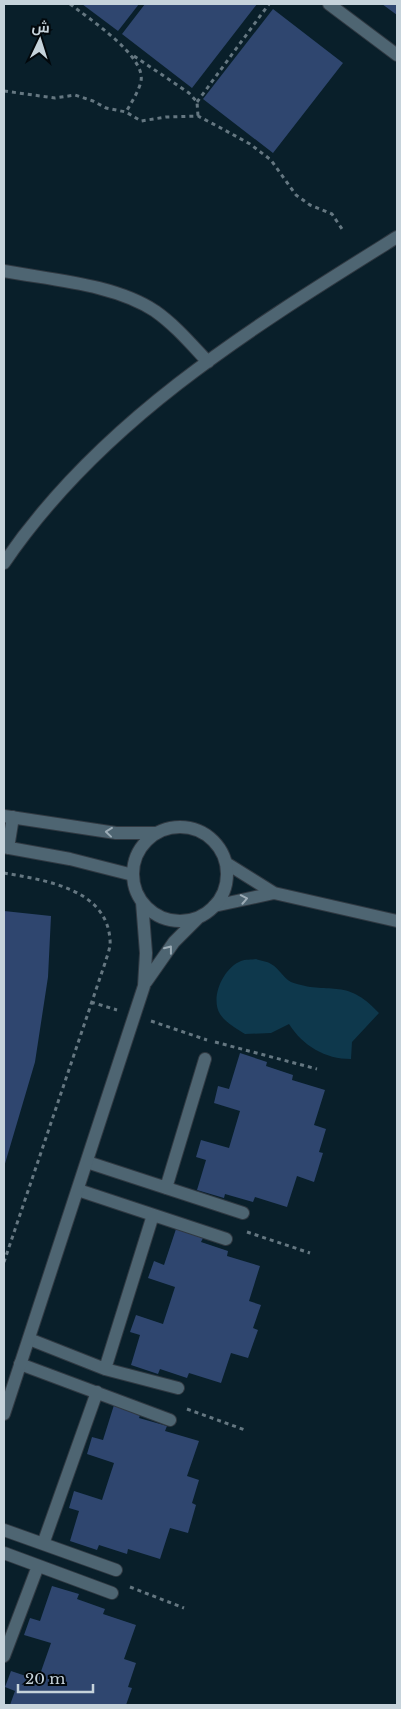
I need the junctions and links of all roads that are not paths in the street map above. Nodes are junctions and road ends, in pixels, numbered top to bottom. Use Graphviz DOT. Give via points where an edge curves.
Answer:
graph roads {
  1 [pos="329,4"];
  2 [pos="397,56"];
  3 [pos="397,236"];
  4 [pos="4,271"];
  5 [pos="208,362"];
  6 [pos="4,564"];
  7 [pos="9,817"];
  8 [pos="158,833"];
  9 [pos="6,847"];
  10 [pos="226,863"];
  11 [pos="133,875"];
  12 [pos="274,893"];
  13 [pos="142,902"];
  14 [pos="214,906"];
  15 [pos="200,916"];
  16 [pos="397,921"];
  17 [pos="144,986"];
  18 [pos="204,1059"];
  19 [pos="87,1162"];
  20 [pos="166,1188"];
  21 [pos="78,1190"];
  22 [pos="243,1214"];
  23 [pos="153,1215"];
  24 [pos="226,1239"];
  25 [pos="29,1339"];
  26 [pos="20,1364"];
  27 [pos="104,1368"];
  28 [pos="178,1388"];
  29 [pos="97,1392"];
  30 [pos="4,1414"];
  31 [pos="170,1420"];
  32 [pos="4,1530"];
  33 [pos="43,1544"];
  34 [pos="4,1553"];
  35 [pos="38,1566"];
  36 [pos="116,1570"];
  37 [pos="112,1593"];
  38 [pos="4,1656"];
  1 -- 2 [label="street"];
  3 -- 5 [label="street" via="300,296"];
  4 -- 5 [label="street" via="126,296 167,320"];
  5 -- 6 [label="street" via="112,439 42,513"];
  8 -- 7 [label="street, one-way" via="116,833"];
  7 -- 9 [label="street"];
  8 -- 10 [label="street" via="181,827 204,834 221,852"];
  8 -- 11 [label="street" via="140,849 134,861"];
  9 -- 11 [label="street"];
  10 -- 12 [label="street"];
  10 -- 14 [label="street" via="226,882"];
  11 -- 13 [label="street"];
  14 -- 12 [label="street, one-way"];
  12 -- 16 [label="street"];
  13 -- 15 [label="street" via="162,918 181,920"];
  13 -- 17 [label="street" via="146,936"];
  14 -- 15 [label="street"];
  17 -- 15 [label="street, one-way" via="174,942"];
  17 -- 19 [label="street"];
  18 -- 20 [label="street"];
  19 -- 20 [label="street"];
  19 -- 21 [label="street"];
  20 -- 22 [label="street"];
  21 -- 23 [label="street"];
  21 -- 25 [label="street"];
  23 -- 24 [label="street"];
  23 -- 27 [label="street"];
  25 -- 26 [label="street"];
  25 -- 27 [label="street"];
  26 -- 29 [label="street"];
  26 -- 30 [label="street"];
  27 -- 28 [label="street"];
  29 -- 31 [label="street"];
  29 -- 33 [label="street"];
  32 -- 33 [label="street"];
  33 -- 36 [label="street"];
  34 -- 35 [label="street"];
  35 -- 37 [label="street"];
  35 -- 38 [label="street"];
}
